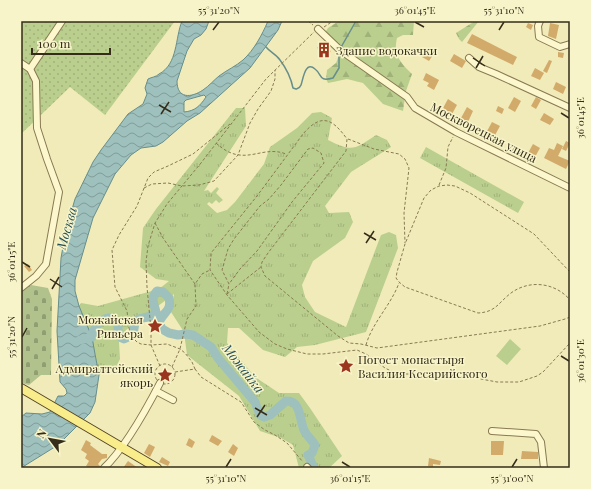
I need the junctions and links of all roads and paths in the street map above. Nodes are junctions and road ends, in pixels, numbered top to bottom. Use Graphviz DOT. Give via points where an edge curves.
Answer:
graph roads {
  1 [pos="62,21"];
  2 [pos="308,21"];
  3 [pos="333,21"];
  4 [pos="540,21"];
  5 [pos="318,29"];
  6 [pos="570,44"];
  7 [pos="469,58"];
  8 [pos="21,63"];
  9 [pos="30,69"];
  10 [pos="275,70"];
  11 [pos="570,108"];
  12 [pos="233,122"];
  13 [pos="456,132"];
  14 [pos="346,138"];
  15 [pos="216,143"];
  16 [pos="287,154"];
  17 [pos="238,155"];
  18 [pos="182,186"];
  19 [pos="439,186"];
  20 [pos="570,188"];
  21 [pos="144,189"];
  22 [pos="155,223"];
  23 [pos="405,244"];
  24 [pos="261,267"];
  25 [pos="210,270"];
  26 [pos="570,272"];
  27 [pos="399,282"];
  28 [pos="195,284"];
  29 [pos="229,284"];
  30 [pos="21,288"];
  31 [pos="227,295"];
  32 [pos="570,300"];
  33 [pos="570,317"];
  34 [pos="570,343"];
  35 [pos="151,345"];
  36 [pos="366,345"];
  37 [pos="180,349"];
  38 [pos="160,366"];
  39 [pos="172,367"];
  40 [pos="195,369"];
  41 [pos="175,372"];
  42 [pos="160,384"];
  43 [pos="21,388"];
  44 [pos="156,391"];
  45 [pos="173,400"];
  46 [pos="492,431"];
  47 [pos="121,447"];
  48 [pos="104,468"];
  49 [pos="157,468"];
  50 [pos="307,468"];
  51 [pos="544,468"];
  1 -- 9 [label="street"];
  2 -- 5 [label="path"];
  3 -- 5 [label="path"];
  4 -- 6 [label="street" via="539,37 560,47"];
  5 -- 10 [label="path"];
  5 -- 13 [label="street, Москворецкая улица" via="340,50 407,97 415,108"];
  7 -- 11 [label="street" via="479,67"];
  8 -- 9 [label="street"];
  9 -- 30 [label="street" via="36,82 37,128 59,192 46,264"];
  10 -- 12 [label="path"];
  10 -- 17 [label="path" via="271,91 250,123"];
  12 -- 15 [label="path"];
  12 -- 21 [label="path" via="193,154 154,172 148,178"];
  13 -- 19 [label="path" via="448,147 446,168"];
  13 -- 20 [label="street, Москворецкая улица"];
  14 -- 16 [label="path" via="334,124 318,121 311,124"];
  14 -- 23 [label="path" via="374,149 399,154 405,159 409,168 404,213"];
  14 -- 24 [label="path" via="344,155 268,253"];
  15 -- 17 [label="path" via="223,150"];
  15 -- 18 [label="path"];
  16 -- 17 [label="path" via="280,152"];
  16 -- 25 [label="path" via="211,253"];
  17 -- 18 [label="path" via="214,181"];
  18 -- 21 [label="path" via="168,183 152,184"];
  18 -- 22 [label="path"];
  19 -- 23 [label="path" via="424,198"];
  19 -- 26 [label="path" via="456,186 470,193 534,234"];
  21 -- 35 [label="path" via="111,253 115,288 127,311 131,336 136,342"];
  22 -- 28 [label="path"];
  22 -- 35 [label="path" via="146,262"];
  23 -- 27 [label="path" via="396,272"];
  24 -- 31 [label="path"];
  24 -- 36 [label="path" via="266,276 338,336 349,344"];
  25 -- 28 [label="path" via="202,274"];
  25 -- 31 [label="path"];
  27 -- 32 [label="path" via="412,290 478,313 488,313 512,292 537,284 548,285 562,292"];
  27 -- 36 [label="path"];
  28 -- 37 [label="path" via="196,306 187,319"];
  29 -- 29 [label="path" via="324,162 321,153 312,148 308,149 228,249 222,270"];
  29 -- 31 [label="path"];
  31 -- 34 [label="path" via="259,332 275,344 307,354 361,351 393,372 519,382 543,372"];
  33 -- 36 [label="path" via="540,326 410,344 377,348"];
  35 -- 37 [label="path" via="167,344"];
  35 -- 38 [label="path"];
  37 -- 39 [label="path"];
  37 -- 40 [label="path" via="185,352"];
  38 -- 39 [label="path" via="167,364"];
  38 -- 42 [label="path" via="155,374"];
  39 -- 41 [label="path"];
  40 -- 41 [label="path"];
  40 -- 50 [label="path" via="201,377 240,402 254,422 286,443"];
  41 -- 42 [label="path" via="175,378 171,382"];
  42 -- 44 [label="street"];
  43 -- 47 [label="main road"];
  44 -- 45 [label="street"];
  44 -- 47 [label="street"];
  46 -- 51 [label="street" via="536,434 541,442"];
  47 -- 48 [label="street"];
  47 -- 49 [label="main road"];
}
